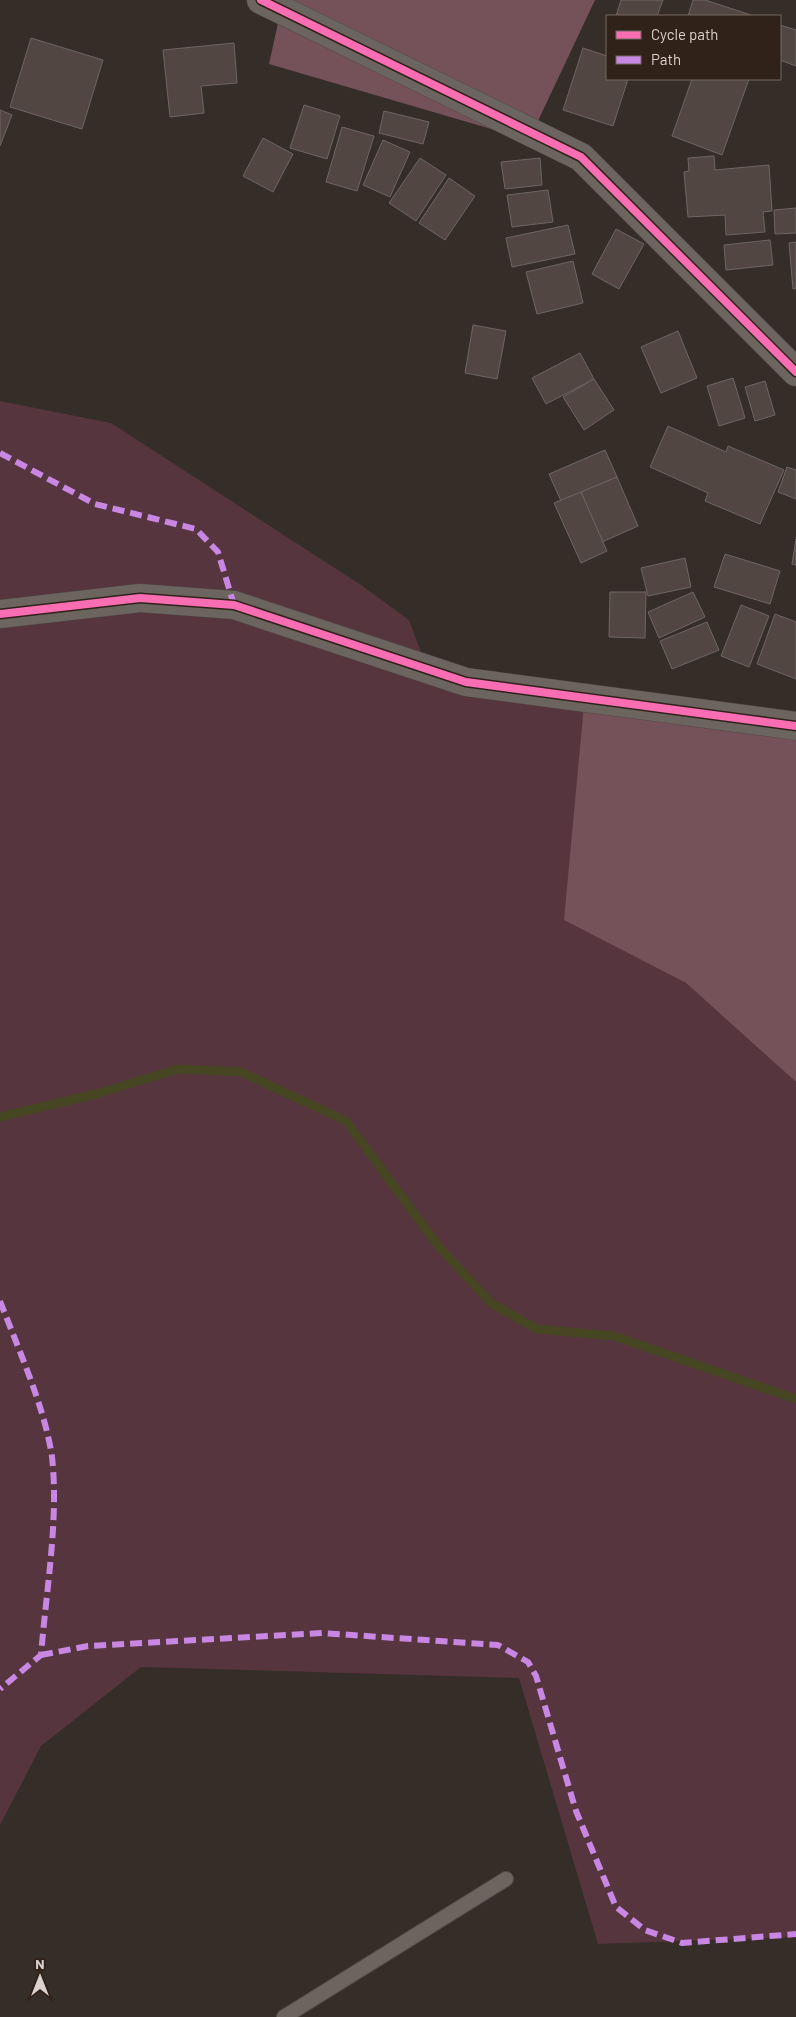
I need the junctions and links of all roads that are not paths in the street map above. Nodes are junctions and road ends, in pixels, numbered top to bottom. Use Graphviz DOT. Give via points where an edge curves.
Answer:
graph roads {
  1 [pos="261,0"];
  2 [pos="796,372"];
  3 [pos="0,614"];
  4 [pos="796,726"];
  5 [pos="506,1879"];
  6 [pos="284,2017"];
  1 -- 2 [label="street" via="581,157"];
  3 -- 4 [label="street" via="140,598 234,605 466,682"];
  5 -- 6 [label="lane"];
}
